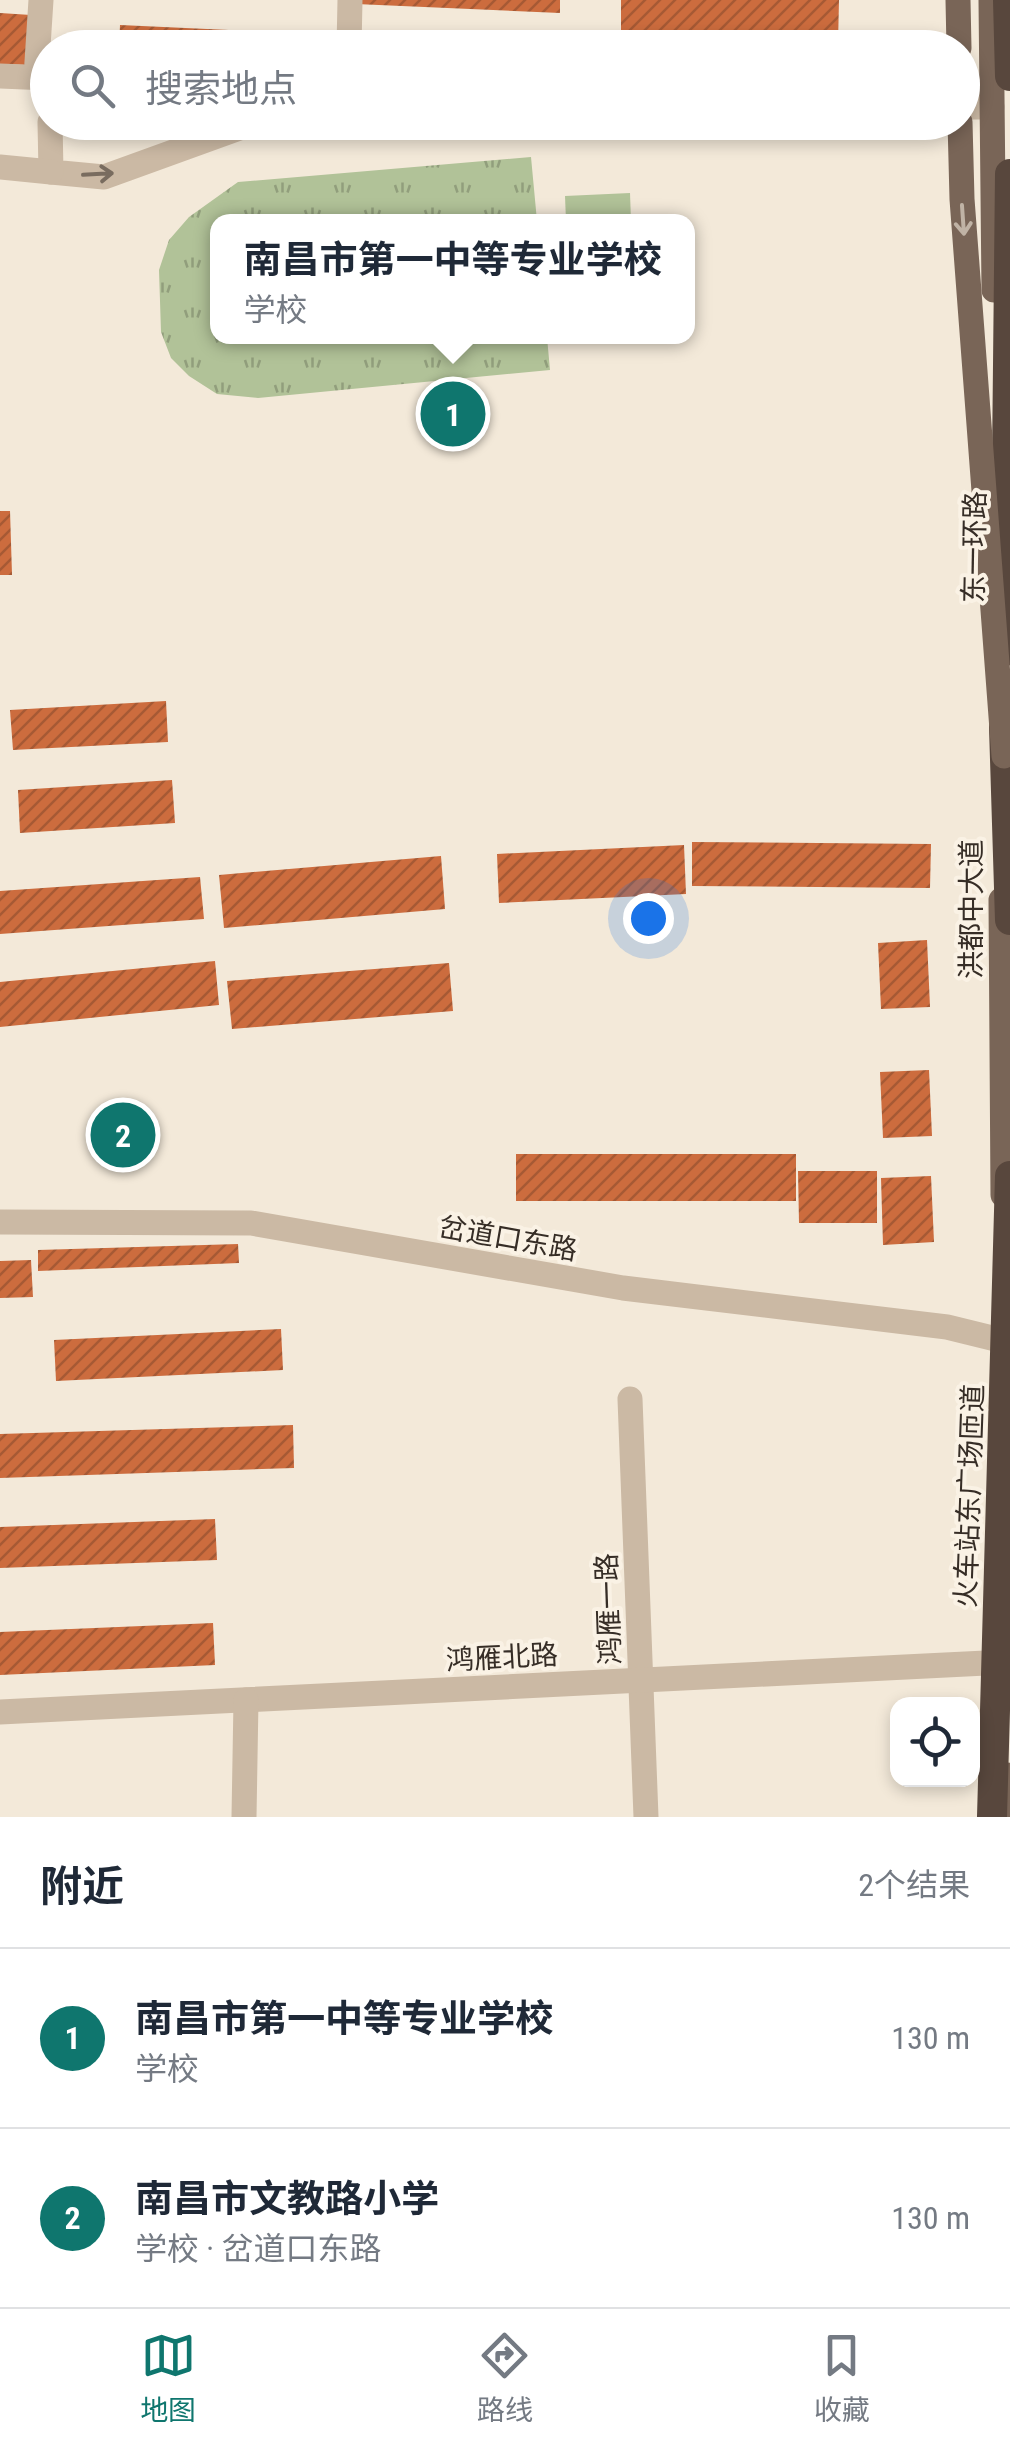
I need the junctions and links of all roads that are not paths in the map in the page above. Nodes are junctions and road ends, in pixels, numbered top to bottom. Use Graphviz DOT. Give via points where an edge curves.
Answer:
graph roads {
  1 [pos="40,0"];
  2 [pos="350,0"];
  3 [pos="958,0"];
  4 [pos="991,0"];
  5 [pos="1008,0"];
  6 [pos="41,30"];
  7 [pos="349,30"];
  8 [pos="959,30"];
  9 [pos="0,76"];
  10 [pos="1010,76"];
  11 [pos="30,77"];
  12 [pos="980,107"];
  13 [pos="992,107"];
  14 [pos="50,140"];
  15 [pos="206,140"];
  16 [pos="960,140"];
  17 [pos="0,167"];
  18 [pos="51,172"];
  19 [pos="1010,174"];
  20 [pos="1004,756"];
  21 [pos="1010,920"];
  22 [pos="1010,1176"];
  23 [pos="0,1222"];
  24 [pos="1004,1340"];
  25 [pos="630,1399"];
  26 [pos="1006,1662"];
  27 [pos="641,1680"];
  28 [pos="246,1700"];
  29 [pos="0,1712"];
  30 [pos="244,1817"];
  31 [pos="646,1817"];
  32 [pos="992,1817"];
  33 [pos="1007,1817"];
  1 -- 6 [label="street"];
  2 -- 7 [label="street"];
  3 -- 8 [label="main road"];
  4 -- 13 [label="main road, 洪都中大道"];
  5 -- 10 [label="highway"];
  9 -- 11 [label="street"];
  12 -- 13 [label="street"];
  13 -- 24 [label="main road, 洪都中大道"];
  14 -- 18 [label="street"];
  18 -- 15 [label="street, one-way" via="104,177"];
  16 -- 20 [label="main road, one-way, bridge"];
  17 -- 18 [label="street"];
  19 -- 20 [label="highway, 东一环路, bridge"];
  20 -- 21 [label="highway, 东一环路"];
  22 -- 32 [label="highway, 火车站东广场匝道, bridge"];
  23 -- 24 [label="street, 岔道口东路" via="251,1222 624,1288 947,1327"];
  24 -- 26 [label="main road, 洪都中大道"];
  25 -- 27 [label="street, 鸿雁一路"];
  26 -- 27 [label="street, 鸿雁北路"];
  26 -- 33 [label="main road, 洪都中大道"];
  27 -- 28 [label="street, 鸿雁北路"];
  27 -- 31 [label="street, 鸿雁一路"];
  28 -- 29 [label="street, 鸿雁北路"];
  28 -- 30 [label="street"];
}
